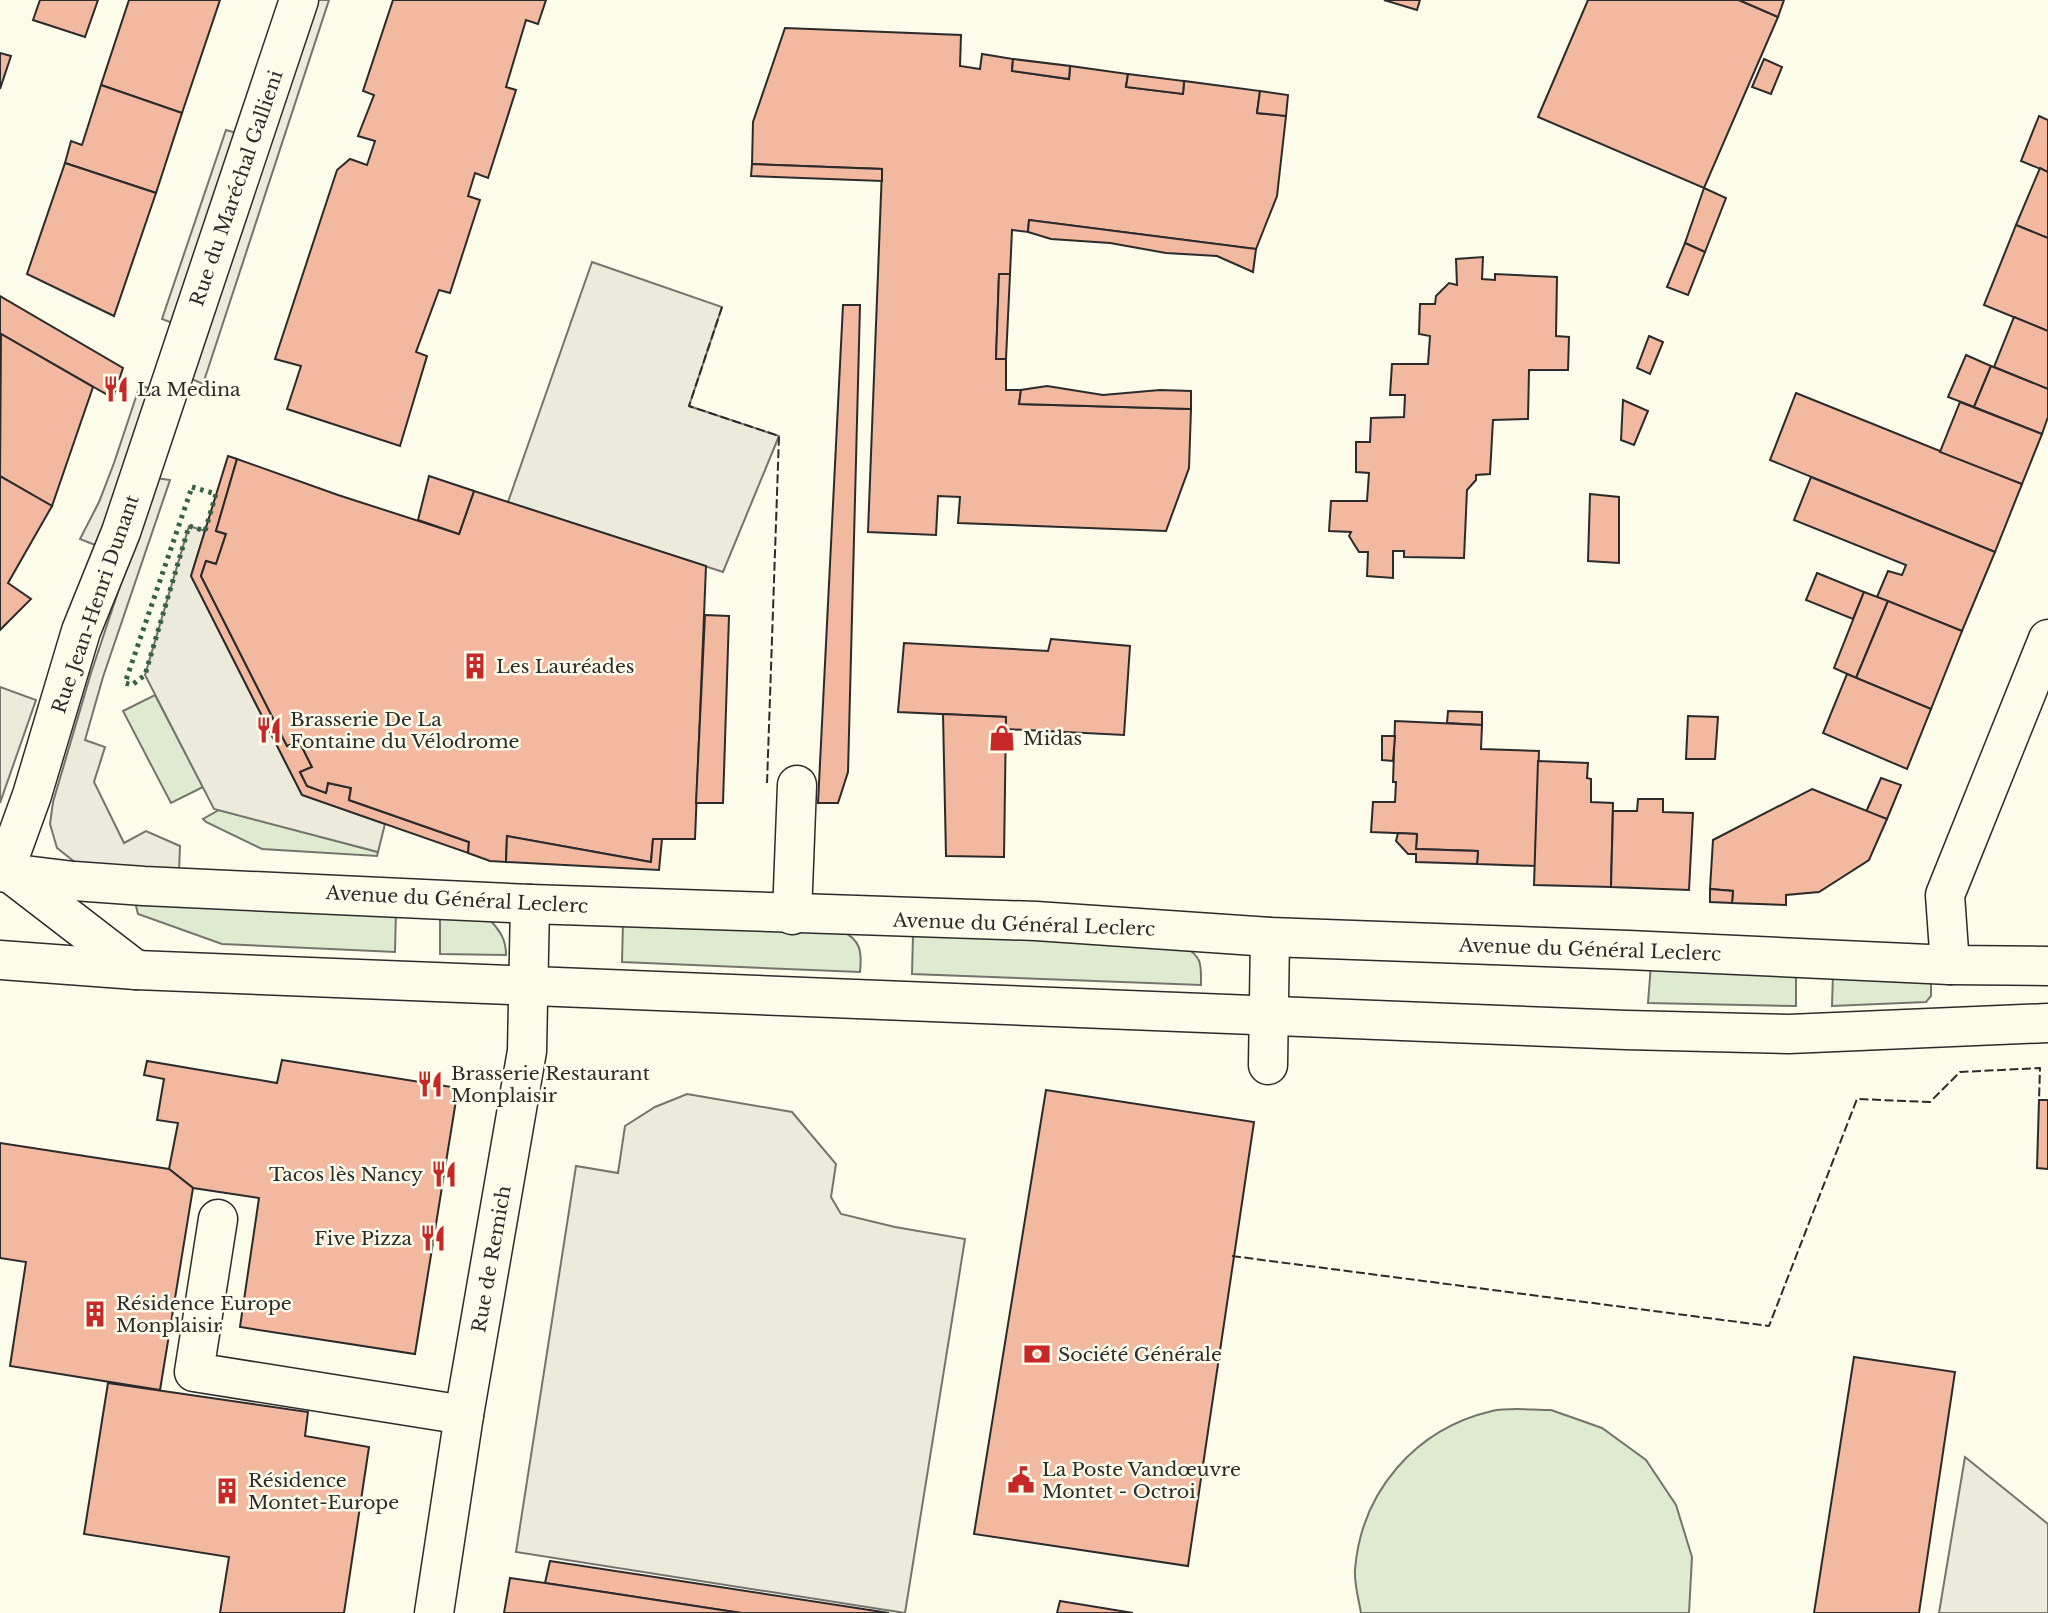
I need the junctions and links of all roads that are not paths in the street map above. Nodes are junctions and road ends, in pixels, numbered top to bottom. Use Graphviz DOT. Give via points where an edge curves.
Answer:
graph roads {
  1 [pos="299,0"];
  2 [pos="173,376"];
  3 [pos="2048,639"];
  4 [pos="797,785"];
  5 [pos="5,872"];
  6 [pos="530,904"];
  7 [pos="792,915"];
  8 [pos="1269,937"];
  9 [pos="0,960"];
  10 [pos="1950,965"];
  11 [pos="2048,966"];
  12 [pos="135,970"];
  13 [pos="530,986"];
  14 [pos="1268,1017"];
  15 [pos="2048,1023"];
  16 [pos="1268,1065"];
  17 [pos="218,1219"];
  18 [pos="464,1415"];
  19 [pos="434,1613"];
  1 -- 2 [label="street, Rue du Maréchal Gallieni"];
  2 -- 5 [label="street, Rue Jean-Henri Dunant" via="121,532 81,631"];
  3 -- 10 [label="street" via="1945,895"];
  4 -- 7 [label="street"];
  5 -- 6 [label="street, Avenue du Général Leclerc" via="144,886"];
  5 -- 12 [label="street"];
  6 -- 7 [label="street, Avenue du Général Leclerc"];
  6 -- 13 [label="street, Rue de Remich"];
  7 -- 8 [label="street, Avenue du Général Leclerc" via="1036,921"];
  8 -- 10 [label="street, Avenue du Général Leclerc"];
  8 -- 14 [label="street"];
  9 -- 12 [label="street"];
  10 -- 11 [label="street, Avenue du Général Leclerc"];
  12 -- 13 [label="street"];
  13 -- 14 [label="street"];
  13 -- 18 [label="street, Rue de Remich" via="527,1051"];
  14 -- 15 [label="street" via="1789,1034"];
  14 -- 16 [label="street"];
  17 -- 18 [label="street" via="194,1372"];
  18 -- 19 [label="street, Rue de Remich"];
}
